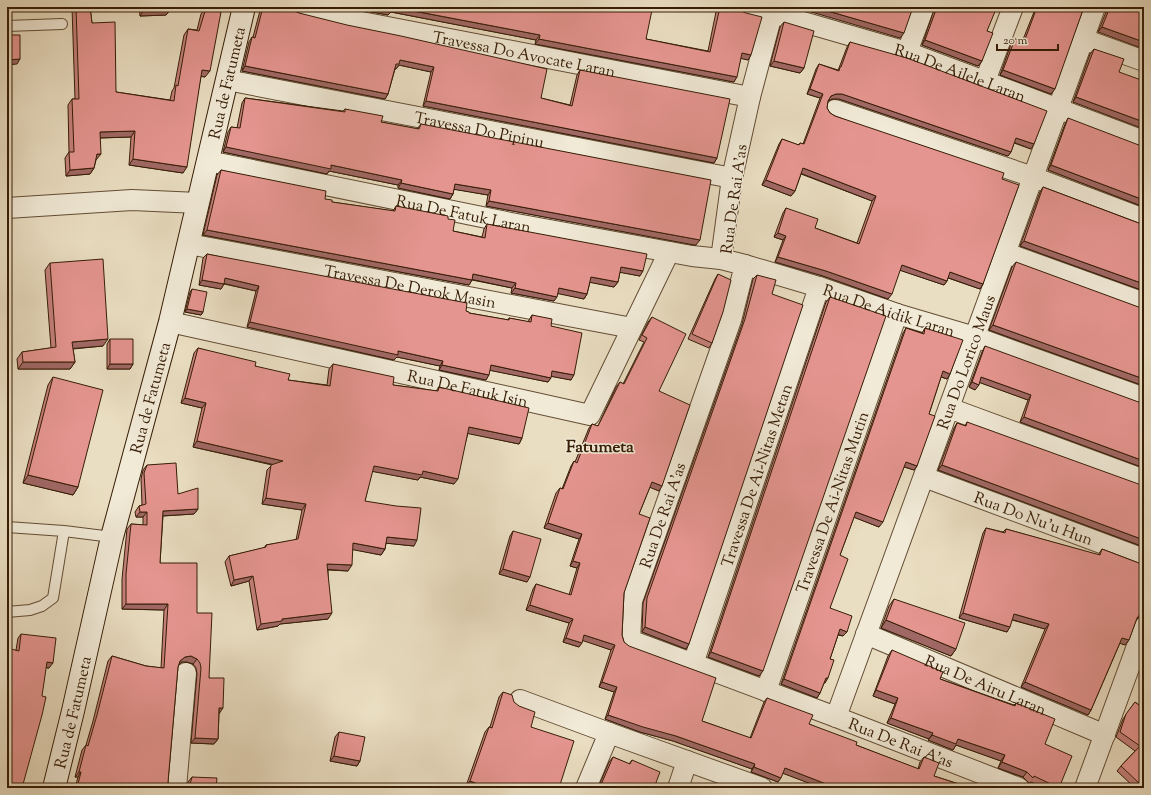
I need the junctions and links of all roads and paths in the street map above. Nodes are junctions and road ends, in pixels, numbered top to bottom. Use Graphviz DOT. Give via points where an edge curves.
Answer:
graph roads {
  1 [pos="244,7"];
  2 [pos="298,7"];
  3 [pos="745,7"];
  4 [pos="924,7"];
  5 [pos="1013,7"];
  6 [pos="1095,7"];
  7 [pos="773,10"];
  8 [pos="62,24"];
  9 [pos="7,26"];
  10 [pos="1083,39"];
  11 [pos="907,52"];
  12 [pos="1144,61"];
  13 [pos="227,80"];
  14 [pos="985,81"];
  15 [pos="750,97"];
  16 [pos="1058,108"];
  17 [pos="835,110"];
  18 [pos="1144,141"];
  19 [pos="208,161"];
  20 [pos="1033,177"];
  21 [pos="732,178"];
  22 [pos="198,203"];
  23 [pos="7,208"];
  24 [pos="1144,219"];
  25 [pos="189,244"];
  26 [pos="669,252"];
  27 [pos="1006,253"];
  28 [pos="721,259"];
  29 [pos="745,265"];
  30 [pos="819,287"];
  31 [pos="1144,303"];
  32 [pos="897,314"];
  33 [pos="170,322"];
  34 [pos="632,328"];
  35 [pos="975,337"];
  36 [pos="1144,398"];
  37 [pos="949,408"];
  38 [pos="924,476"];
  39 [pos="1144,480"];
  40 [pos="7,527"];
  41 [pos="64,531"];
  42 [pos="112,537"];
  43 [pos="1144,559"];
  44 [pos="7,612"];
  45 [pos="1144,627"];
  46 [pos="866,634"];
  47 [pos="693,664"];
  48 [pos="186,673"];
  49 [pos="766,691"];
  50 [pos="520,700"];
  51 [pos="836,717"];
  52 [pos="609,733"];
  53 [pos="1105,734"];
  54 [pos="687,761"];
  55 [pos="54,788"];
  56 [pos="176,788"];
  57 [pos="586,788"];
  58 [pos="678,788"];
  59 [pos="762,788"];
  60 [pos="1019,788"];
  61 [pos="1085,788"];
  1 -- 13 [label="street, Rua de Fatumeta"];
  2 -- 15 [label="street, Travessa Do Avocate Laran"];
  3 -- 7 [label="street, Rua De Ailele Laran"];
  4 -- 11 [label="street"];
  5 -- 14 [label="street"];
  6 -- 10 [label="street, Rua Do Lorico Maus"];
  7 -- 11 [label="street, Rua De Ailele Laran"];
  7 -- 15 [label="street, Rua De Rai A’as"];
  8 -- 9 [label="lane"];
  10 -- 12 [label="street"];
  10 -- 16 [label="street, Rua Do Lorico Maus"];
  11 -- 14 [label="street, Rua De Ailele Laran"];
  13 -- 19 [label="street, Rua de Fatumeta"];
  13 -- 21 [label="street, Travessa Do Pipinu"];
  14 -- 16 [label="street, Rua De Ailele Laran"];
  15 -- 21 [label="street, Rua De Rai A’as"];
  16 -- 18 [label="street, Rua De Ailele Laran"];
  16 -- 20 [label="street, Rua Do Lorico Maus"];
  17 -- 20 [label="street"];
  19 -- 22 [label="street, Rua de Fatumeta"];
  19 -- 26 [label="street, Rua De Fatuk Laran" via="511,223"];
  20 -- 24 [label="street"];
  20 -- 27 [label="street, Rua Do Lorico Maus"];
  21 -- 28 [label="street, Rua De Rai A’as"];
  22 -- 23 [label="street" via="132,200"];
  22 -- 25 [label="street, Rua de Fatumeta"];
  25 -- 33 [label="street, Rua de Fatumeta"];
  25 -- 34 [label="street, Travessa De Derok Masin"];
  26 -- 28 [label="street, Rua De Fatuk Laran"];
  26 -- 34 [label="street, Rua De Fatuk Isin"];
  27 -- 31 [label="street"];
  27 -- 35 [label="street, Rua Do Lorico Maus"];
  28 -- 29 [label="street, Rua De Rai A’as"];
  29 -- 30 [label="street, Rua De Aidik Laran"];
  29 -- 47 [label="street, Rua De Rai A’as" via="731,320 632,601 630,640"];
  30 -- 32 [label="street, Rua De Aidik Laran"];
  30 -- 47 [label="street, Travessa De Ai-Nitas Metan"];
  32 -- 35 [label="street, Rua De Aidik Laran"];
  32 -- 49 [label="street, Travessa De Ai-Nitas Mutin"];
  33 -- 34 [label="street, Rua De Fatuk Isin" via="590,415"];
  33 -- 42 [label="street, Rua de Fatumeta"];
  35 -- 36 [label="street, Rua De Aidik Laran"];
  35 -- 37 [label="street, Rua Do Lorico Maus"];
  37 -- 38 [label="street, Rua Do Lorico Maus"];
  37 -- 39 [label="street"];
  38 -- 43 [label="street, Rua Do Nu’u Hun"];
  38 -- 46 [label="street, Rua Do Lorico Maus"];
  40 -- 41 [label="lane"];
  41 -- 42 [label="lane"];
  41 -- 44 [label="lane" via="53,598 42,606 30,610"];
  42 -- 55 [label="street, Rua de Fatumeta"];
  45 -- 53 [label="street"];
  46 -- 51 [label="street, Rua Do Lorico Maus"];
  46 -- 53 [label="street, Rua De Airu Laran"];
  47 -- 49 [label="street, Rua De Rai A’as"];
  48 -- 56 [label="street"];
  49 -- 51 [label="street, Rua De Rai A’as"];
  50 -- 52 [label="street"];
  51 -- 60 [label="street, Rua De Rai A’as"];
  52 -- 54 [label="street"];
  52 -- 57 [label="street"];
  53 -- 61 [label="street"];
  54 -- 58 [label="street"];
  54 -- 59 [label="street"];
}
